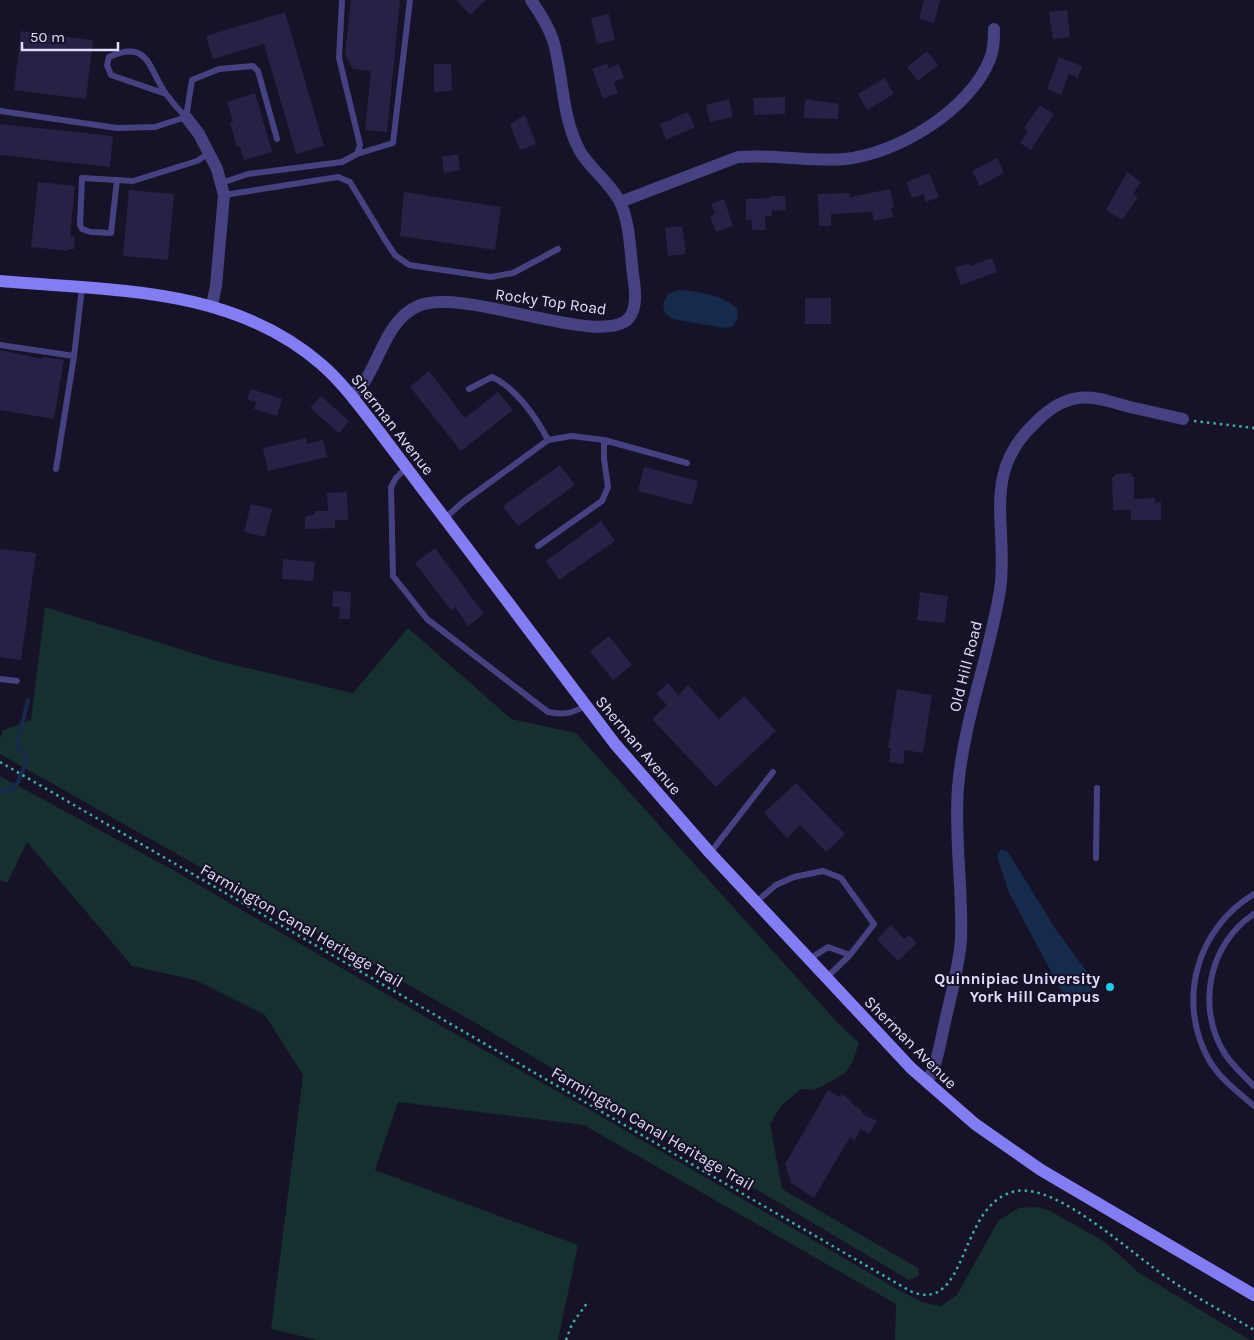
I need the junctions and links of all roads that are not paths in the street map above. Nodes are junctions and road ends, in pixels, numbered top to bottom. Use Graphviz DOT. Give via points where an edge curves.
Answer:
graph roads {
  1 [pos="342,0"];
  2 [pos="410,0"];
  3 [pos="531,0"];
  4 [pos="994,29"];
  5 [pos="166,94"];
  6 [pos="0,111"];
  7 [pos="186,117"];
  8 [pos="277,138"];
  9 [pos="209,153"];
  10 [pos="357,154"];
  11 [pos="117,180"];
  12 [pos="222,189"];
  13 [pos="620,202"];
  14 [pos="558,249"];
  15 [pos="0,280"];
  16 [pos="82,288"];
  17 [pos="212,305"];
  18 [pos="0,344"];
  19 [pos="74,356"];
  20 [pos="469,389"];
  21 [pos="352,396"];
  22 [pos="1183,419"];
  23 [pos="548,440"];
  24 [pos="604,440"];
  25 [pos="687,463"];
  26 [pos="406,468"];
  27 [pos="56,469"];
  28 [pos="444,519"];
  29 [pos="538,546"];
  30 [pos="0,679"];
  31 [pos="17,681"];
  32 [pos="585,706"];
  33 [pos="773,772"];
  34 [pos="1096,788"];
  35 [pos="710,853"];
  36 [pos="1096,858"];
  37 [pos="1254,894"];
  38 [pos="756,902"];
  39 [pos="1254,914"];
  40 [pos="850,954"];
  41 [pos="808,960"];
  42 [pos="826,979"];
  43 [pos="927,1082"];
  44 [pos="1254,1086"];
  45 [pos="1254,1106"];
  46 [pos="1254,1295"];
  1 -- 10 [label="lane" via="339,58 360,145"];
  2 -- 10 [label="lane" via="393,143"];
  3 -- 13 [label="street, Rocky Top Road" via="552,38 567,121 575,140 582,154"];
  4 -- 13 [label="street" via="990,58 962,99 919,132 888,149 860,157 823,160 738,157"];
  5 -- 5 [label="lane" via="146,57 134,51 122,51 109,57 107,65 111,76"];
  5 -- 7 [label="lane"];
  6 -- 7 [label="lane" via="117,128 155,127"];
  7 -- 8 [label="lane" via="192,80 219,69 254,66"];
  7 -- 9 [label="street"];
  9 -- 11 [label="lane" via="197,161 133,181"];
  9 -- 12 [label="street"];
  10 -- 12 [label="lane" via="342,162 248,174"];
  11 -- 11 [label="lane" via="82,178 82,229 111,233"];
  12 -- 14 [label="lane" via="338,177 350,182 390,247 408,265 491,277 513,273"];
  12 -- 17 [label="street"];
  13 -- 21 [label="street, Rocky Top Road" via="635,285 635,300 628,320 607,327 591,326 452,301 422,305 398,321 366,382"];
  15 -- 16 [label="main road, Sherman Avenue"];
  16 -- 17 [label="main road, Sherman Avenue" via="186,299"];
  16 -- 19 [label="lane"];
  17 -- 21 [label="main road, Sherman Avenue" via="280,334 321,364"];
  18 -- 19 [label="lane"];
  19 -- 27 [label="lane"];
  20 -- 23 [label="lane" via="492,377 504,383 540,423"];
  21 -- 26 [label="main road, Sherman Avenue"];
  22 -- 43 [label="street, Old Hill Road" via="1101,399 1078,397 1049,410 1019,438 1004,467 999,500 1002,563 999,592 968,716 958,788 959,953 936,1062"];
  23 -- 24 [label="lane" via="572,436"];
  23 -- 28 [label="lane"];
  24 -- 25 [label="lane"];
  24 -- 29 [label="lane" via="608,488 602,501"];
  26 -- 28 [label="main road, Sherman Avenue"];
  26 -- 32 [label="lane" via="391,487 393,576 426,619 548,712 562,715"];
  28 -- 32 [label="main road, Sherman Avenue"];
  30 -- 31 [label="lane"];
  32 -- 35 [label="main road, Sherman Avenue"];
  33 -- 35 [label="lane"];
  34 -- 36 [label="lane"];
  35 -- 38 [label="main road, Sherman Avenue"];
  37 -- 45 [label="lane" via="1240,902 1210,937 1197,967 1193,988 1196,1026 1210,1061 1220,1075"];
  38 -- 40 [label="lane" via="776,885 794,877 823,871 841,878 874,924"];
  38 -- 41 [label="main road, Sherman Avenue"];
  39 -- 44 [label="lane" via="1239,926 1219,954 1212,971 1209,1000 1217,1038 1225,1054"];
  40 -- 41 [label="lane" via="828,946"];
  40 -- 42 [label="lane"];
  41 -- 42 [label="main road, Sherman Avenue"];
  42 -- 43 [label="main road, Sherman Avenue"];
  43 -- 46 [label="main road, Sherman Avenue" via="976,1124 1041,1170"];
}
